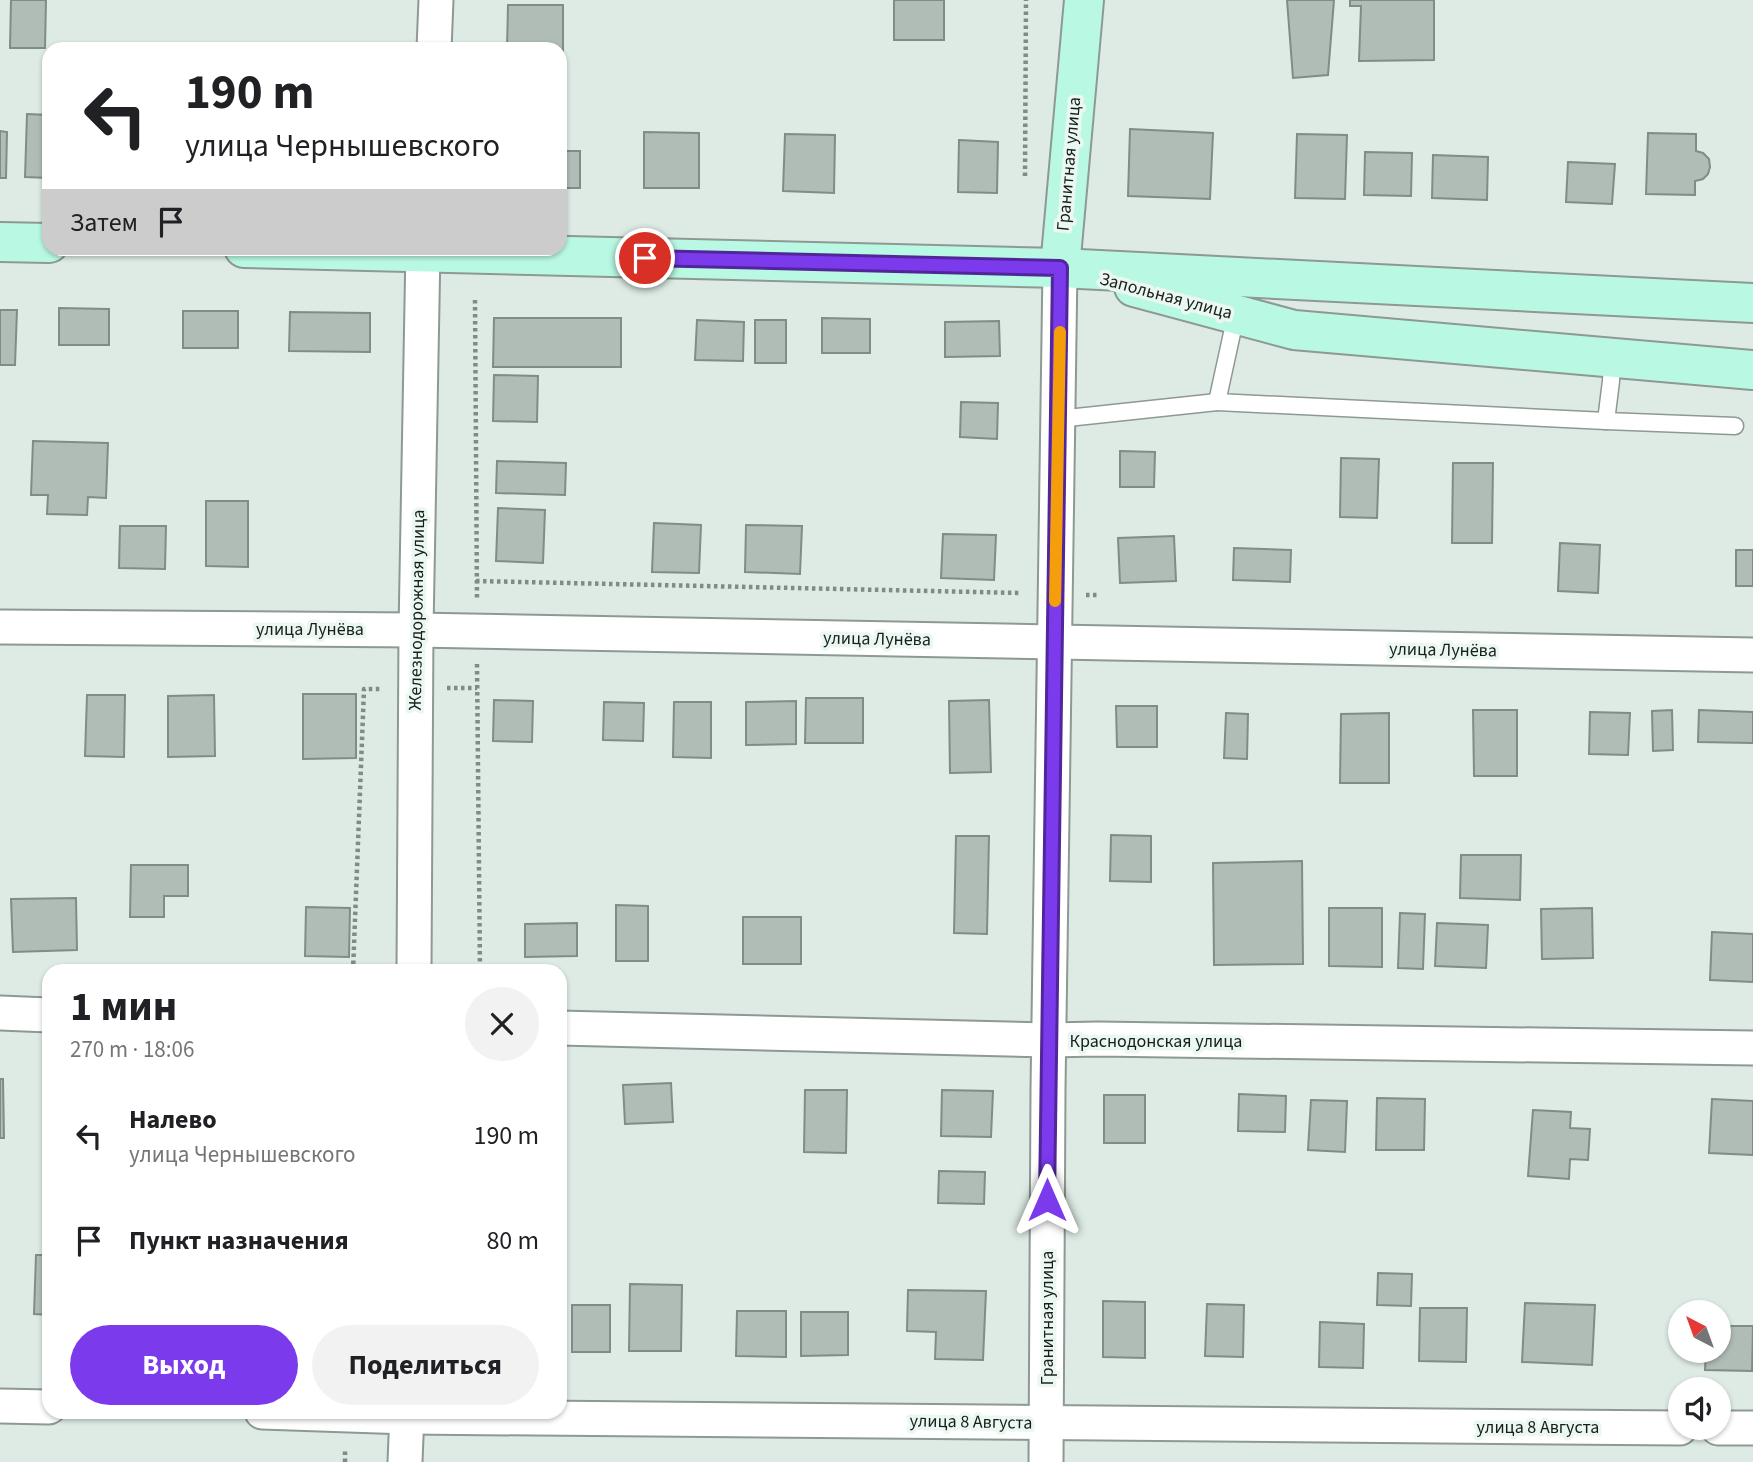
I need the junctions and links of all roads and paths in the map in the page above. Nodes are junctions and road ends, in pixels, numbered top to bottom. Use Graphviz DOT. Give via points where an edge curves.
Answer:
graph roads {
  1 [pos="436,0"];
  2 [pos="1026,0"];
  3 [pos="1083,0"];
  4 [pos="434,42"];
  5 [pos="1025,176"];
  6 [pos="0,242"];
  7 [pos="42,243"];
  8 [pos="567,255"];
  9 [pos="423,256"];
  10 [pos="1060,268"];
  11 [pos="1753,303"];
  12 [pos="1236,315"];
  13 [pos="1612,358"];
  14 [pos="1753,370"];
  15 [pos="1217,402"];
  16 [pos="1058,419"];
  17 [pos="1606,421"];
  18 [pos="1735,426"];
  19 [pos="477,581"];
  20 [pos="1056,594"];
  21 [pos="1100,595"];
  22 [pos="0,627"];
  23 [pos="416,630"];
  24 [pos="1055,642"];
  25 [pos="1753,655"];
  26 [pos="415,688"];
  27 [pos="477,688"];
  28 [pos="353,964"];
  29 [pos="414,964"];
  30 [pos="0,1013"];
  31 [pos="42,1015"];
  32 [pos="567,1028"];
  33 [pos="1049,1040"];
  34 [pos="1753,1048"];
  35 [pos="0,1406"];
  36 [pos="42,1407"];
  37 [pos="567,1417"];
  38 [pos="407,1419"];
  39 [pos="1047,1423"];
  40 [pos="1668,1427"];
  41 [pos="1731,1428"];
  42 [pos="1753,1428"];
  43 [pos="405,1462"];
  44 [pos="1046,1462"];
  1 -- 4 [label="street"];
  2 -- 5 [label="path"];
  3 -- 10 [label="street, Гранитная улица"];
  6 -- 7 [label="street"];
  8 -- 10 [label="street"];
  9 -- 23 [label="street, Железнодорожная улица"];
  10 -- 11 [label="street, Запольная улица"];
  10 -- 12 [label="street, Запольная улица"];
  10 -- 16 [label="street, Гранитная улица"];
  12 -- 13 [label="street, Запольная улица" via="1294,330"];
  12 -- 15 [label="lane"];
  13 -- 14 [label="street, Запольная улица"];
  13 -- 17 [label="lane"];
  15 -- 16 [label="lane"];
  15 -- 17 [label="lane"];
  16 -- 20 [label="street, Гранитная улица"];
  17 -- 18 [label="lane"];
  19 -- 20 [label="path"];
  20 -- 21 [label="path"];
  20 -- 24 [label="street, Гранитная улица"];
  22 -- 23 [label="street, улица Лунёва"];
  23 -- 24 [label="street, улица Лунёва"];
  23 -- 26 [label="street, Железнодорожная улица"];
  24 -- 25 [label="street, улица Лунёва"];
  24 -- 33 [label="street, Гранитная улица"];
  26 -- 27 [label="path"];
  26 -- 28 [label="path" via="364,689"];
  26 -- 29 [label="street, Железнодорожная улица"];
  30 -- 31 [label="street"];
  32 -- 33 [label="street, Краснодонская улица"];
  33 -- 34 [label="street, Краснодонская улица"];
  33 -- 39 [label="street, Гранитная улица"];
  35 -- 36 [label="street"];
  37 -- 39 [label="street, улица 8 Августа"];
  38 -- 43 [label="street"];
  39 -- 40 [label="street, улица 8 Августа"];
  39 -- 44 [label="street, Гранитная улица"];
  41 -- 42 [label="street"];
}
